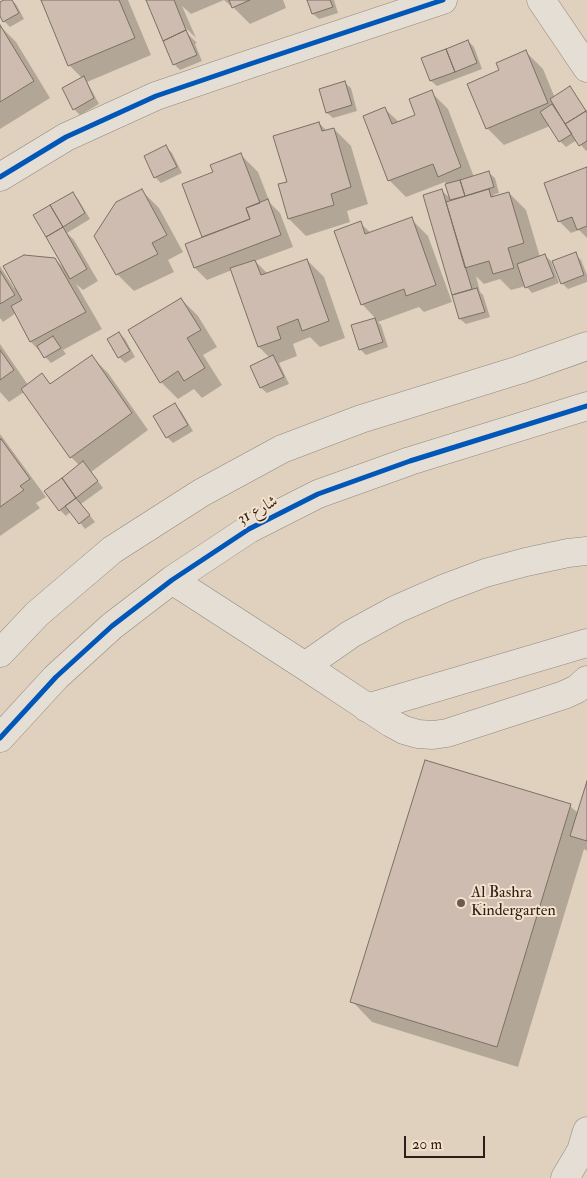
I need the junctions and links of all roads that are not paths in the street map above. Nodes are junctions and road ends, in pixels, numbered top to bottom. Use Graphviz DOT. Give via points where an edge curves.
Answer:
graph roads {
  1 [pos="443,0"];
  2 [pos="541,0"];
  3 [pos="587,68"];
  4 [pos="0,177"];
  5 [pos="587,346"];
  6 [pos="587,406"];
  7 [pos="587,551"];
  8 [pos="172,580"];
  9 [pos="587,644"];
  10 [pos="0,653"];
  11 [pos="305,666"];
  12 [pos="587,680"];
  13 [pos="367,708"];
  14 [pos="0,738"];
  15 [pos="584,1141"];
  16 [pos="565,1178"];
  17 [pos="582,1178"];
  1 -- 4 [label="street" via="156,96 66,137"];
  2 -- 3 [label="street"];
  5 -- 10 [label="street" via="361,419 282,449 201,493 112,550 37,614"];
  6 -- 8 [label="street, شارع 31" via="410,461 318,494 249,529"];
  7 -- 11 [label="street" via="526,562 444,588 351,634"];
  8 -- 11 [label="street"];
  8 -- 14 [label="street, شارع 31" via="112,626 70,664"];
  9 -- 13 [label="street"];
  11 -- 13 [label="street"];
  12 -- 13 [label="street" via="564,695 433,735 404,730"];
  15 -- 16 [label="street"];
  15 -- 17 [label="street"];
}
